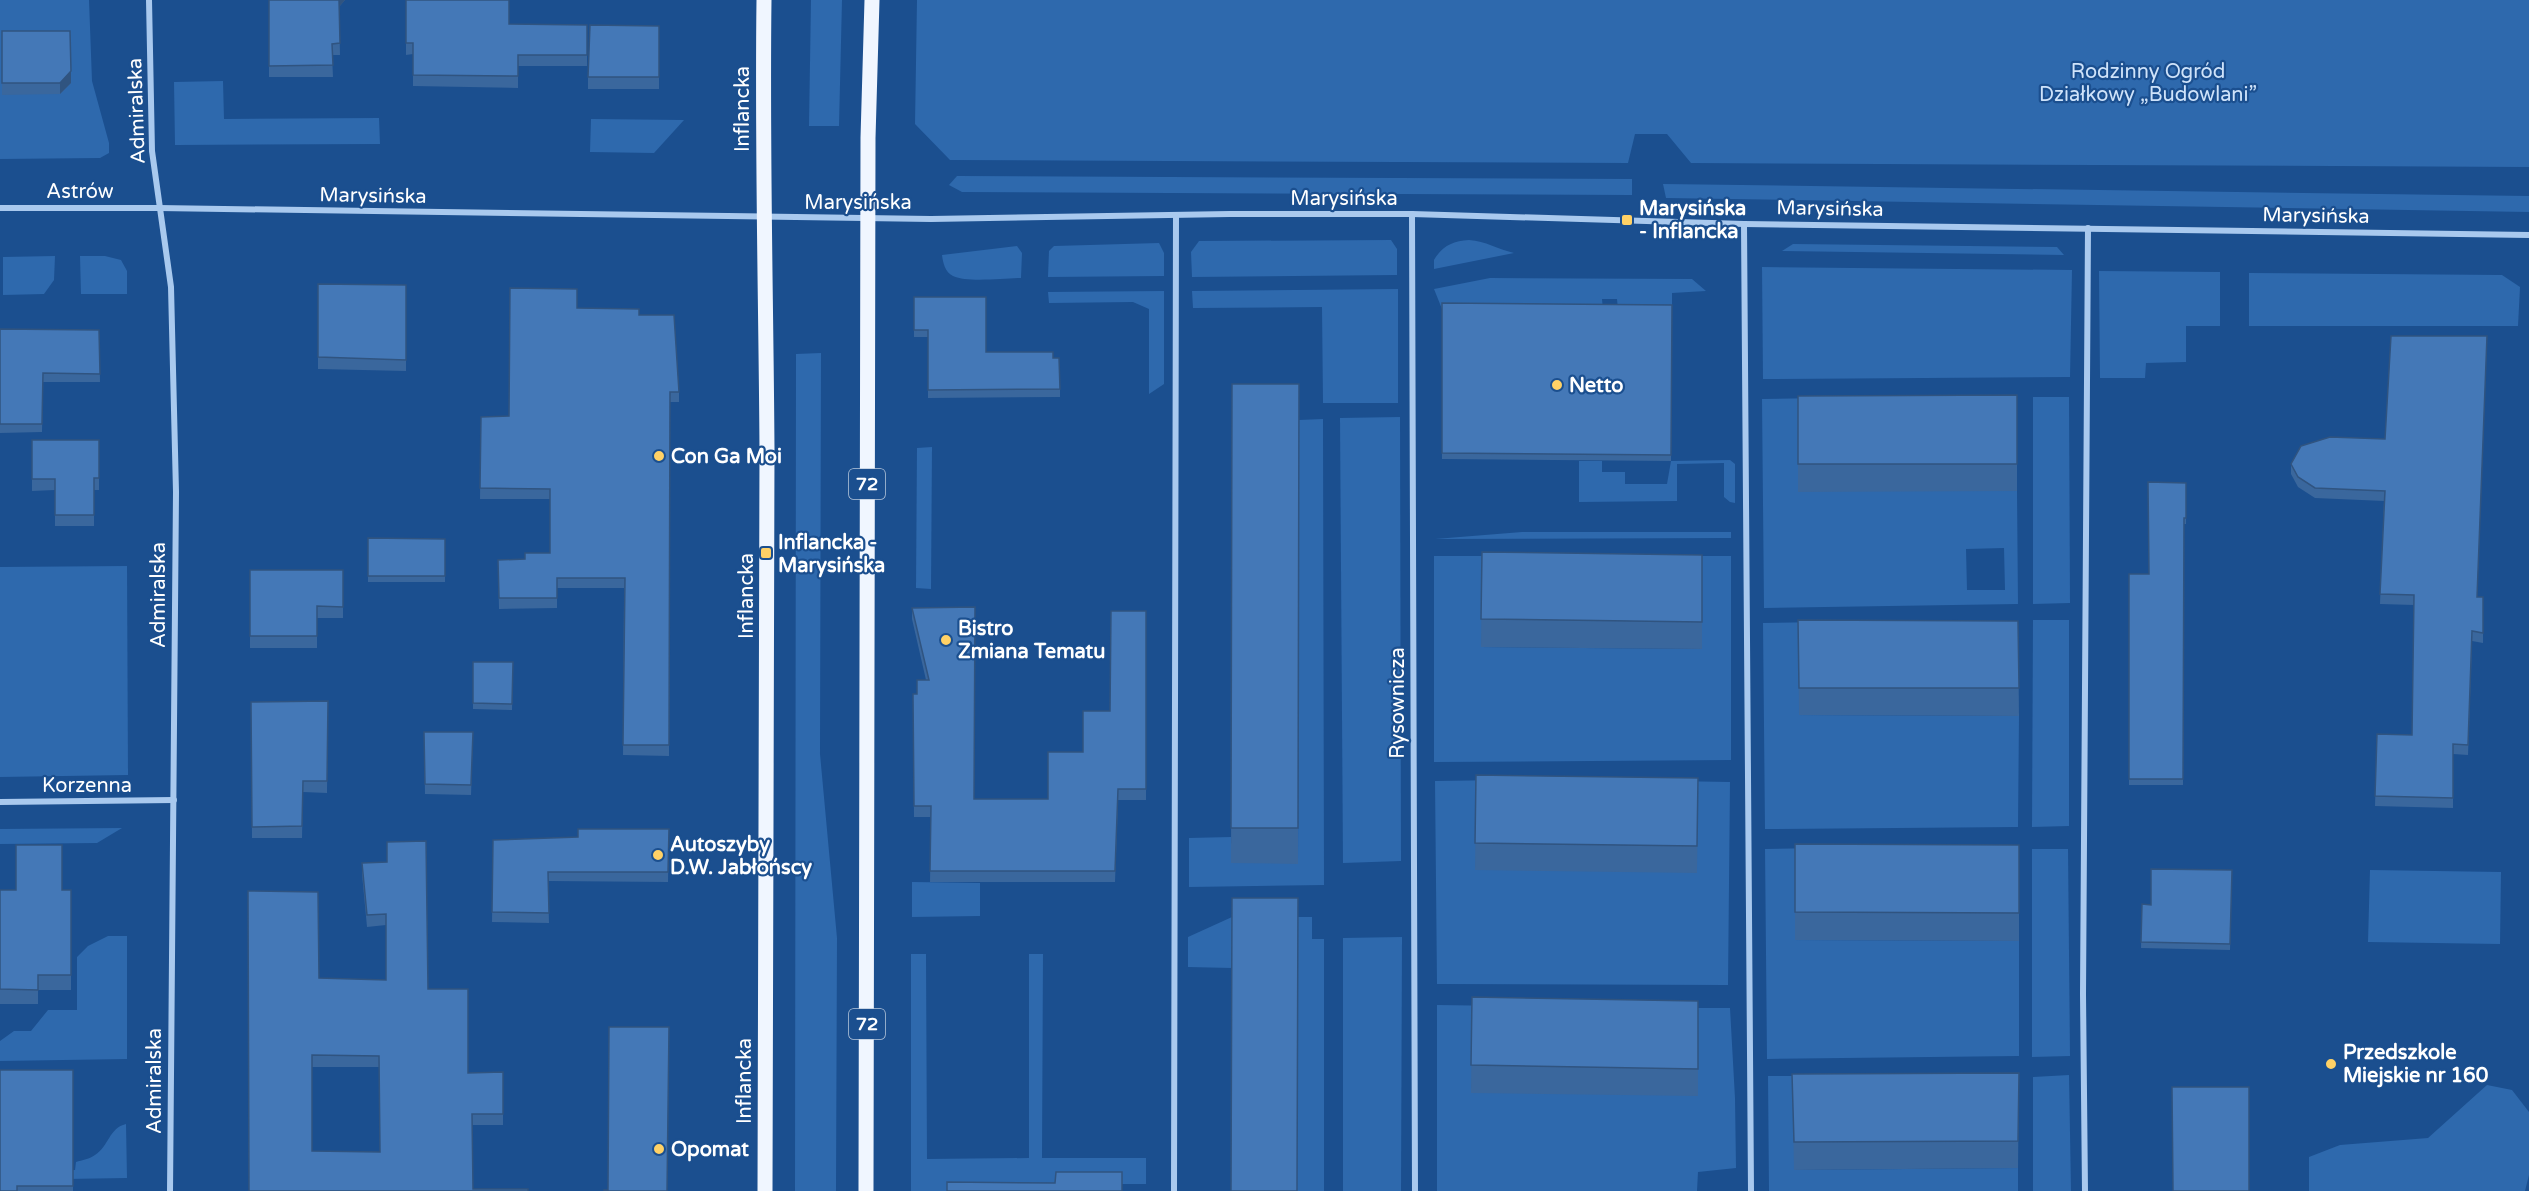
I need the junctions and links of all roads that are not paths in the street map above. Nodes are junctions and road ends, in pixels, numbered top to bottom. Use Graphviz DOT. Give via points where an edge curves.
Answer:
graph roads {
  1 [pos="149,0"];
  2 [pos="764,0"];
  3 [pos="872,0"];
  4 [pos="0,208"];
  5 [pos="159,208"];
  6 [pos="1412,214"];
  7 [pos="1176,216"];
  8 [pos="764,218"];
  9 [pos="868,218"];
  10 [pos="1744,224"];
  11 [pos="2088,228"];
  12 [pos="2529,235"];
  13 [pos="174,800"];
  14 [pos="0,802"];
  15 [pos="170,1191"];
  16 [pos="765,1191"];
  17 [pos="866,1191"];
  18 [pos="1174,1191"];
  19 [pos="1415,1191"];
  20 [pos="1751,1191"];
  21 [pos="2085,1191"];
  1 -- 5 [label="street, Admiralska" via="152,151"];
  2 -- 8 [label="main road, Inflancka"];
  3 -- 9 [label="main road, 72"];
  4 -- 5 [label="street, Astrów"];
  5 -- 8 [label="street, Marysińska"];
  5 -- 13 [label="street, Admiralska" via="171,287 176,492"];
  6 -- 7 [label="street, Marysińska"];
  6 -- 10 [label="street, Marysińska"];
  6 -- 19 [label="street, Rysownicza"];
  7 -- 9 [label="street, Marysińska"];
  7 -- 18 [label="street"];
  8 -- 9 [label="street, Marysińska"];
  8 -- 16 [label="main road, Inflancka"];
  9 -- 17 [label="main road, 72"];
  10 -- 11 [label="street, Marysińska"];
  10 -- 20 [label="street"];
  11 -- 12 [label="street, Marysińska"];
  11 -- 21 [label="street"];
  13 -- 14 [label="street, Korzenna"];
  13 -- 15 [label="street, Admiralska"];
}
